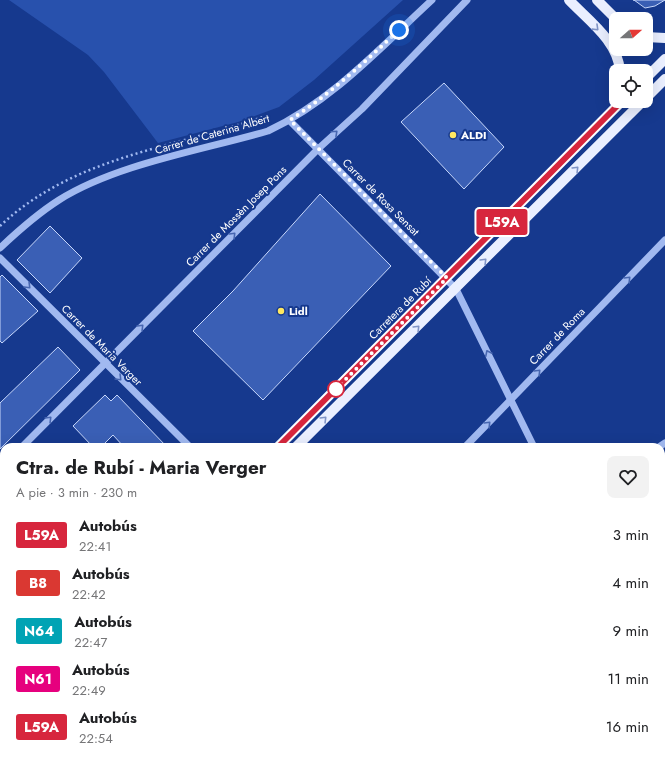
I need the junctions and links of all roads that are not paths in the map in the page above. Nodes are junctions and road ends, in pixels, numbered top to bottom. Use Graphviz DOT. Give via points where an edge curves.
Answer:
graph roads {
  1 [pos="432,0"];
  2 [pos="467,0"];
  3 [pos="569,0"];
  4 [pos="597,0"];
  5 [pos="609,12"];
  6 [pos="653,37"];
  7 [pos="665,38"];
  8 [pos="665,59"];
  9 [pos="619,64"];
  10 [pos="653,71"];
  11 [pos="665,79"];
  12 [pos="653,91"];
  13 [pos="636,108"];
  14 [pos="614,109"];
  15 [pos="290,120"];
  16 [pos="318,149"];
  17 [pos="665,240"];
  18 [pos="0,248"];
  19 [pos="0,258"];
  20 [pos="447,278"];
  21 [pos="456,289"];
  22 [pos="105,363"];
  23 [pos="511,400"];
  24 [pos="26,443"];
  25 [pos="186,443"];
  26 [pos="282,443"];
  27 [pos="300,443"];
  28 [pos="469,443"];
  29 [pos="532,443"];
  1 -- 15 [label="street, Carrer de Caterina Albert" via="345,81 319,102"];
  16 -- 2 [label="street, Carrer de Mossèn Josep Pons, one-way" via="362,108"];
  3 -- 9 [label="main road, one-way" via="606,37"];
  4 -- 5 [label="main road"];
  6 -- 7 [label="main road"];
  8 -- 10 [label="main road"];
  11 -- 12 [label="main road"];
  21 -- 13 [label="main road, one-way"];
  14 -- 20 [label="main road, Carretera de Rubí"];
  15 -- 16 [label="street, Carrer de Rosa Sensat"];
  15 -- 18 [label="street, Carrer de Caterina Albert" via="268,130 97,181 35,216"];
  16 -- 20 [label="street, Carrer de Rosa Sensat"];
  22 -- 16 [label="street, Carrer de Mossèn Josep Pons, one-way"];
  23 -- 17 [label="street, Carrer de Roma, one-way"];
  19 -- 22 [label="street, Carrer de Maria Verger, one-way"];
  20 -- 21 [label="street, Carrer de Rosa Sensat"];
  20 -- 26 [label="main road, Carretera de Rubí"];
  23 -- 21 [label="street, Carrer de Rosa Sensat, one-way"];
  27 -- 21 [label="main road, one-way"];
  24 -- 22 [label="street, Carrer de Mossèn Josep Pons, one-way"];
  22 -- 25 [label="street, Carrer de Maria Verger, one-way"];
  28 -- 23 [label="street, Carrer de Roma, one-way"];
  23 -- 29 [label="street, Carrer de Rosa Sensat"];
}
